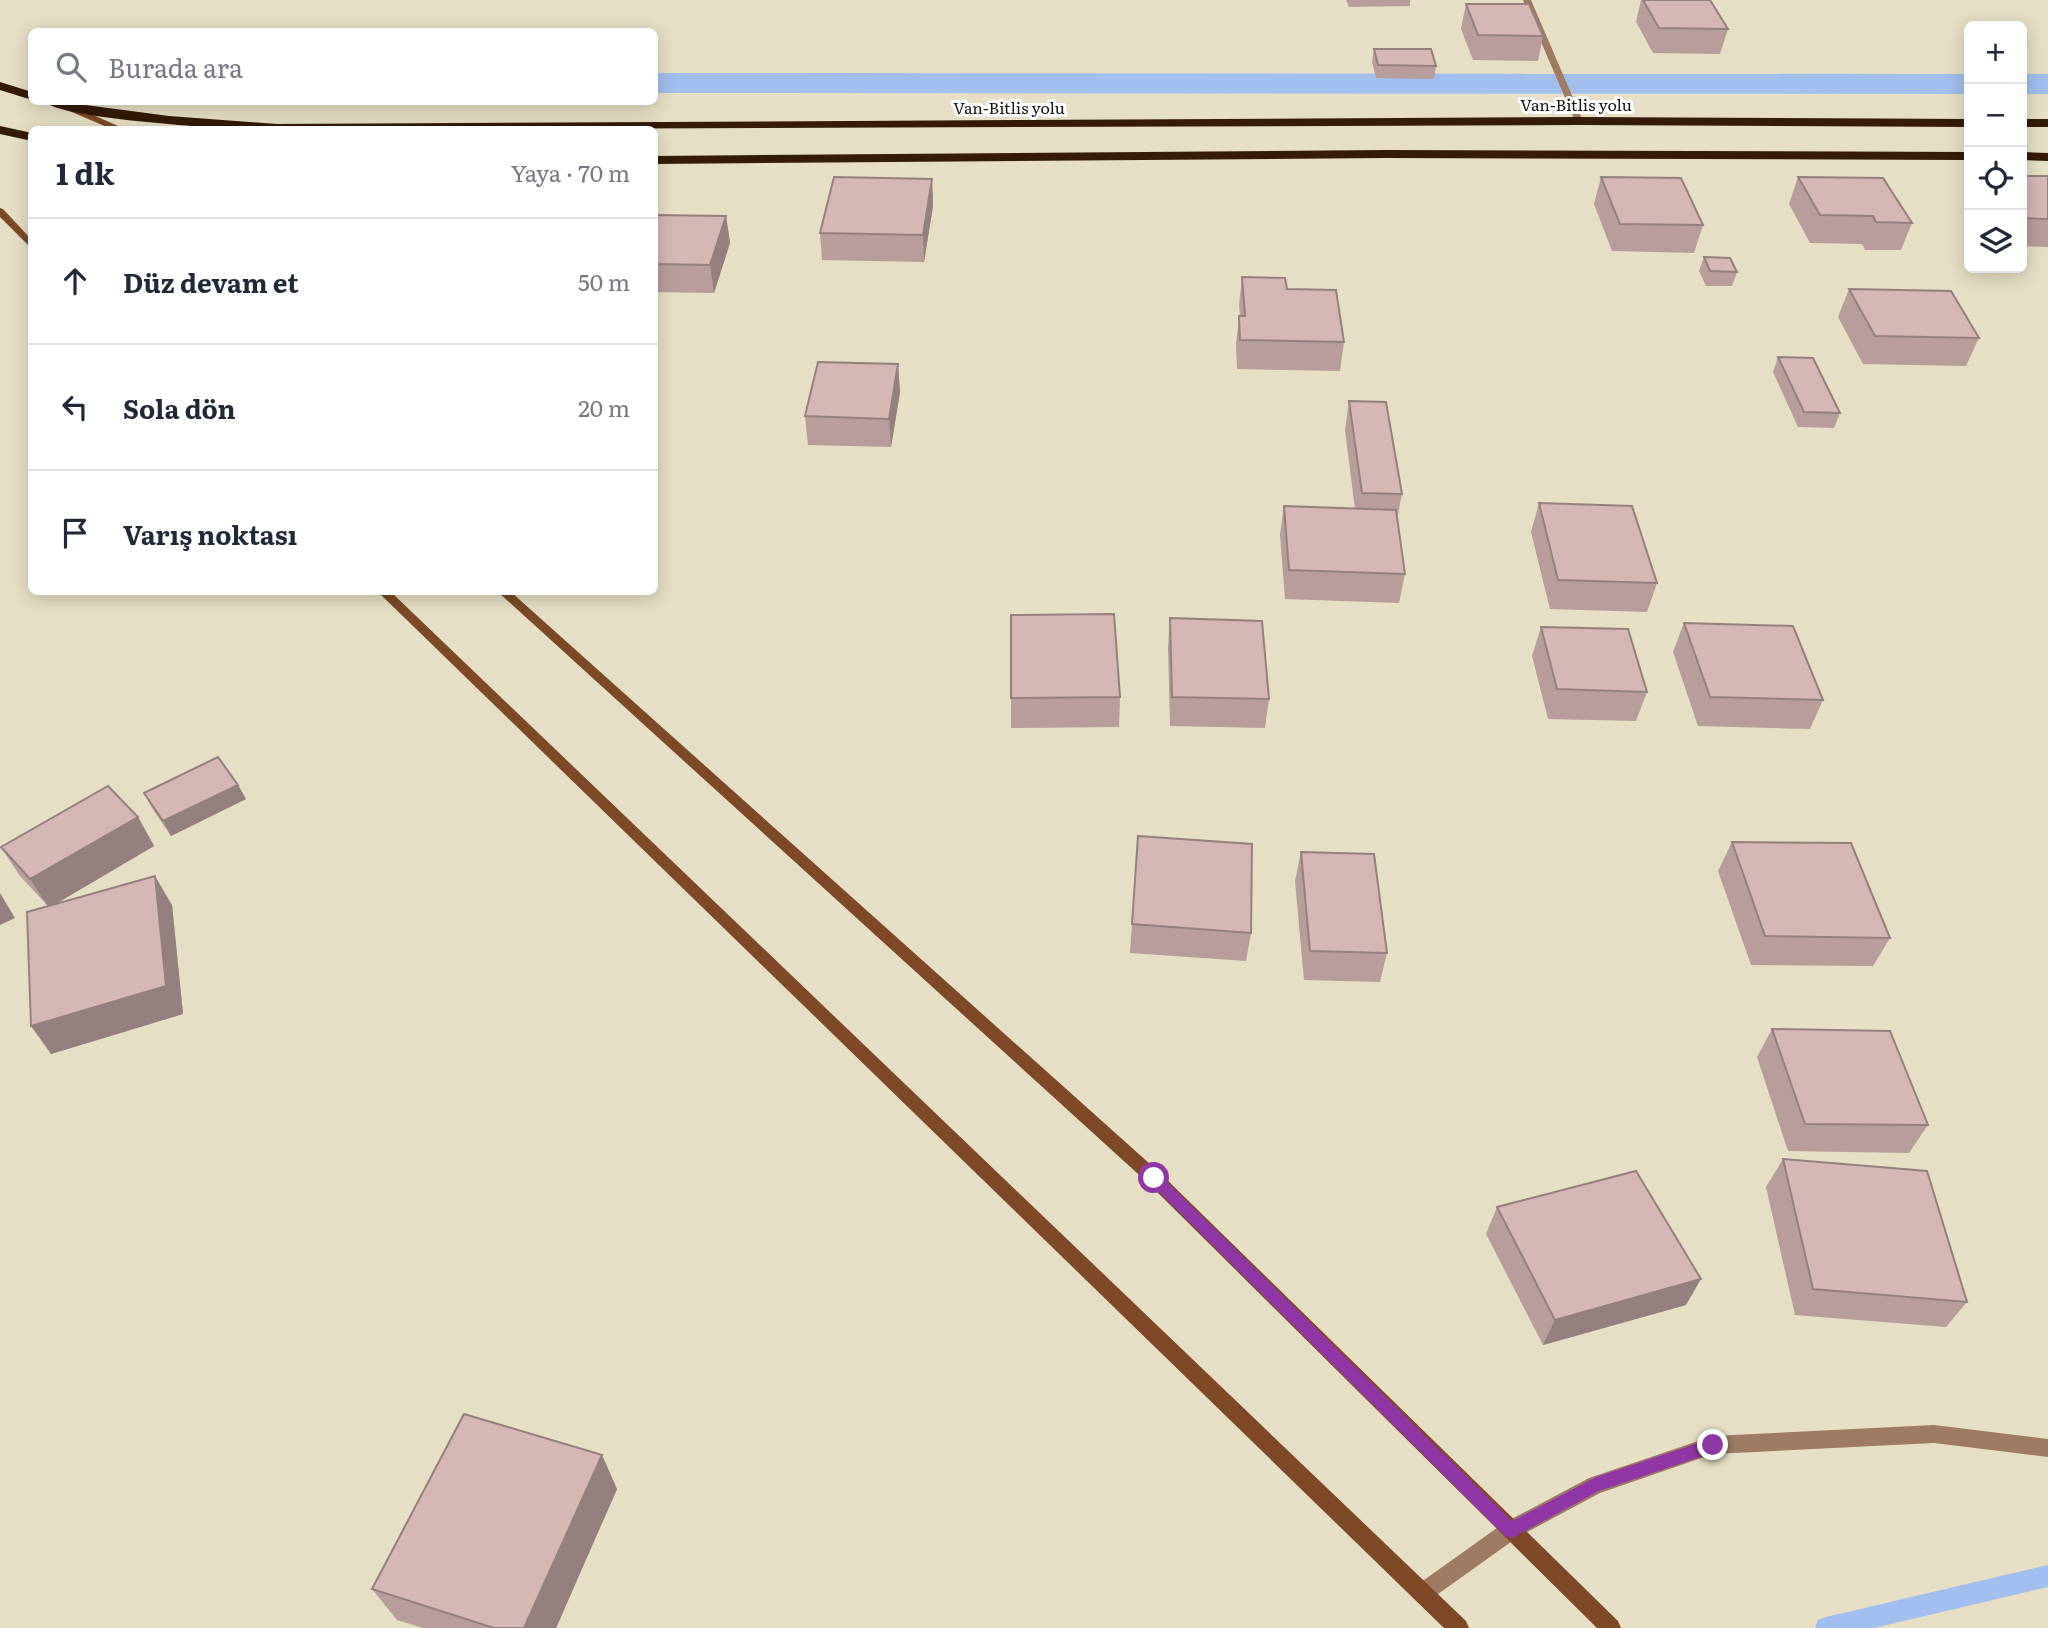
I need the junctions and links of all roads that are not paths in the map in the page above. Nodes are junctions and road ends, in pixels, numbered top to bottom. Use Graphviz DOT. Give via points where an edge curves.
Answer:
graph roads {
  1 [pos="1527,0"];
  2 [pos="0,86"];
  3 [pos="28,95"];
  4 [pos="61,105"];
  5 [pos="67,107"];
  6 [pos="1579,121"];
  7 [pos="1964,123"];
  8 [pos="2027,123"];
  9 [pos="2048,123"];
  10 [pos="114,126"];
  11 [pos="238,126"];
  12 [pos="658,127"];
  13 [pos="0,130"];
  14 [pos="28,136"];
  15 [pos="1964,156"];
  16 [pos="2027,156"];
  17 [pos="2048,157"];
  18 [pos="658,160"];
  19 [pos="0,211"];
  20 [pos="28,242"];
  21 [pos="387,595"];
  22 [pos="507,595"];
  23 [pos="2048,1448"];
  24 [pos="1511,1530"];
  25 [pos="1424,1592"];
  26 [pos="1459,1628"];
  27 [pos="1611,1628"];
  1 -- 6 [label="street"];
  2 -- 3 [label="highway"];
  4 -- 5 [label="highway, Van-Bitlis yolu"];
  5 -- 10 [label="main road"];
  5 -- 11 [label="highway, Van-Bitlis yolu"];
  6 -- 7 [label="highway, Van-Bitlis yolu"];
  6 -- 12 [label="highway, Van-Bitlis yolu"];
  8 -- 9 [label="highway"];
  13 -- 14 [label="highway"];
  15 -- 18 [label="highway" via="1386,154"];
  16 -- 17 [label="highway"];
  19 -- 20 [label="main road"];
  21 -- 25 [label="main road"];
  22 -- 24 [label="main road" via="1154,1178"];
  23 -- 24 [label="street" via="1934,1434 1713,1445 1596,1485"];
  24 -- 25 [label="street"];
  24 -- 27 [label="main road"];
  25 -- 26 [label="main road"];
}
